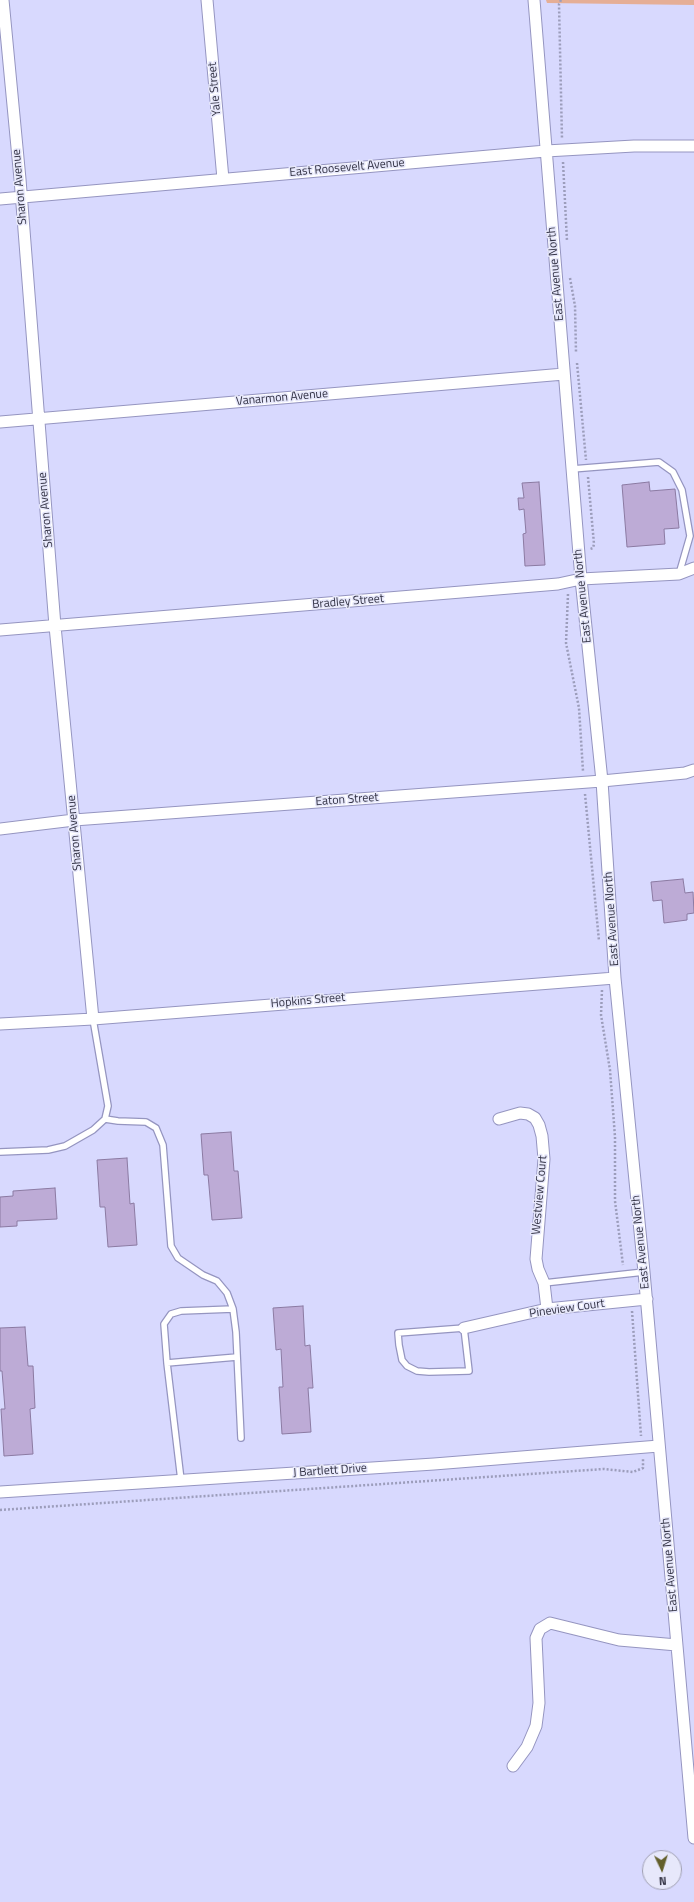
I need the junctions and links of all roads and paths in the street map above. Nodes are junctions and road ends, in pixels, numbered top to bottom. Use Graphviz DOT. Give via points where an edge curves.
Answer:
graph roads {
  1 [pos="4,0"];
  2 [pos="207,0"];
  3 [pos="534,0"];
  4 [pos="561,0"];
  5 [pos="561,130"];
  6 [pos="694,146"];
  7 [pos="546,151"];
  8 [pos="564,174"];
  9 [pos="223,179"];
  10 [pos="21,198"];
  11 [pos="0,199"];
  12 [pos="568,247"];
  13 [pos="570,275"];
  14 [pos="564,374"];
  15 [pos="39,418"];
  16 [pos="0,422"];
  17 [pos="587,468"];
  18 [pos="572,469"];
  19 [pos="579,553"];
  20 [pos="694,568"];
  21 [pos="678,574"];
  22 [pos="581,579"];
  23 [pos="567,582"];
  24 [pos="55,626"];
  25 [pos="0,630"];
  26 [pos="694,770"];
  27 [pos="602,782"];
  28 [pos="584,783"];
  29 [pos="74,820"];
  30 [pos="0,829"];
  31 [pos="599,944"];
  32 [pos="616,978"];
  33 [pos="602,979"];
  34 [pos="93,1019"];
  35 [pos="0,1024"];
  36 [pos="106,1118"];
  37 [pos="499,1119"];
  38 [pos="0,1152"];
  39 [pos="644,1272"];
  40 [pos="625,1274"];
  41 [pos="544,1283"];
  42 [pos="647,1299"];
  43 [pos="630,1301"];
  44 [pos="233,1309"];
  45 [pos="547,1309"];
  46 [pos="464,1328"];
  47 [pos="237,1357"];
  48 [pos="167,1363"];
  49 [pos="241,1438"];
  50 [pos="659,1446"];
  51 [pos="642,1448"];
  52 [pos="181,1480"];
  53 [pos="0,1492"];
  54 [pos="0,1510"];
  55 [pos="677,1645"];
  56 [pos="513,1766"];
  57 [pos="693,1812"];
  58 [pos="694,1838"];
  1 -- 10 [label="street, Sharon Avenue"];
  2 -- 9 [label="street, Yale Street"];
  3 -- 7 [label="street, East Avenue North"];
  4 -- 5 [label="path"];
  6 -- 7 [label="street, East Roosevelt Avenue" via="634,146"];
  7 -- 9 [label="street, East Roosevelt Avenue"];
  7 -- 14 [label="street, East Avenue North"];
  8 -- 12 [label="path"];
  9 -- 10 [label="street, East Roosevelt Avenue"];
  10 -- 11 [label="street, East Roosevelt Avenue"];
  10 -- 15 [label="street, Sharon Avenue"];
  13 -- 17 [label="path" via="576,306 576,352"];
  14 -- 15 [label="street, Vanarmon Avenue"];
  14 -- 18 [label="street, East Avenue North"];
  15 -- 16 [label="street, Vanarmon Avenue"];
  15 -- 24 [label="street, Sharon Avenue"];
  17 -- 18 [label="lane"];
  17 -- 19 [label="path" via="594,544 593,548"];
  17 -- 21 [label="lane" via="659,462 673,472 682,490 690,536"];
  18 -- 19 [label="street, East Avenue North"];
  19 -- 22 [label="street, East Avenue North"];
  20 -- 21 [label="street, Bradley Street"];
  21 -- 22 [label="street, Bradley Street"];
  22 -- 23 [label="street, Bradley Street"];
  22 -- 27 [label="street, East Avenue North"];
  23 -- 24 [label="street, Bradley Street"];
  23 -- 28 [label="path" via="566,643 578,708"];
  24 -- 25 [label="street, Bradley Street"];
  24 -- 29 [label="street, Sharon Avenue"];
  26 -- 27 [label="street, Eaton Street"];
  27 -- 28 [label="street, Eaton Street"];
  27 -- 32 [label="street, East Avenue North"];
  28 -- 29 [label="street, Eaton Street"];
  28 -- 31 [label="path"];
  29 -- 30 [label="street, Eaton Street"];
  29 -- 34 [label="street, Sharon Avenue"];
  32 -- 33 [label="street, Hopkins Street"];
  32 -- 39 [label="street, East Avenue North"];
  33 -- 34 [label="street, Hopkins Street"];
  33 -- 40 [label="path" via="601,1015 610,1070 615,1136 615,1201"];
  34 -- 35 [label="street, Hopkins Street"];
  34 -- 36 [label="lane" via="108,1106"];
  36 -- 38 [label="lane" via="93,1130 65,1146 48,1150"];
  36 -- 44 [label="lane" via="146,1122 156,1128 163,1145 171,1246 178,1258 187,1265 203,1276 217,1281 227,1293"];
  37 -- 41 [label="street, Westview Court" via="520,1113 528,1114 535,1118 539,1125 544,1159 536,1259"];
  39 -- 40 [label="lane"];
  39 -- 42 [label="street, East Avenue North"];
  40 -- 41 [label="lane"];
  41 -- 45 [label="street, Westview Court"];
  42 -- 43 [label="street, Pineview Court"];
  42 -- 50 [label="street, East Avenue North"];
  43 -- 45 [label="street, Pineview Court"];
  43 -- 51 [label="path"];
  44 -- 47 [label="lane"];
  44 -- 48 [label="lane" via="181,1311 171,1314 164,1324"];
  45 -- 46 [label="street, Pineview Court"];
  46 -- 46 [label="lane" via="468,1371 417,1371 402,1360 398,1333"];
  47 -- 48 [label="lane"];
  47 -- 49 [label="lane"];
  48 -- 52 [label="lane"];
  50 -- 51 [label="street, J Bartlett Drive"];
  50 -- 55 [label="street, East Avenue North"];
  51 -- 52 [label="street, J Bartlett Drive"];
  51 -- 54 [label="path" via="643,1468 634,1472 604,1469"];
  52 -- 53 [label="street, J Bartlett Drive"];
  55 -- 56 [label="street" via="619,1640 550,1624 540,1629 536,1638 539,1703 536,1726 527,1747"];
  55 -- 57 [label="street, East Avenue North"];
  57 -- 58 [label="street, East Avenue North"];
}
